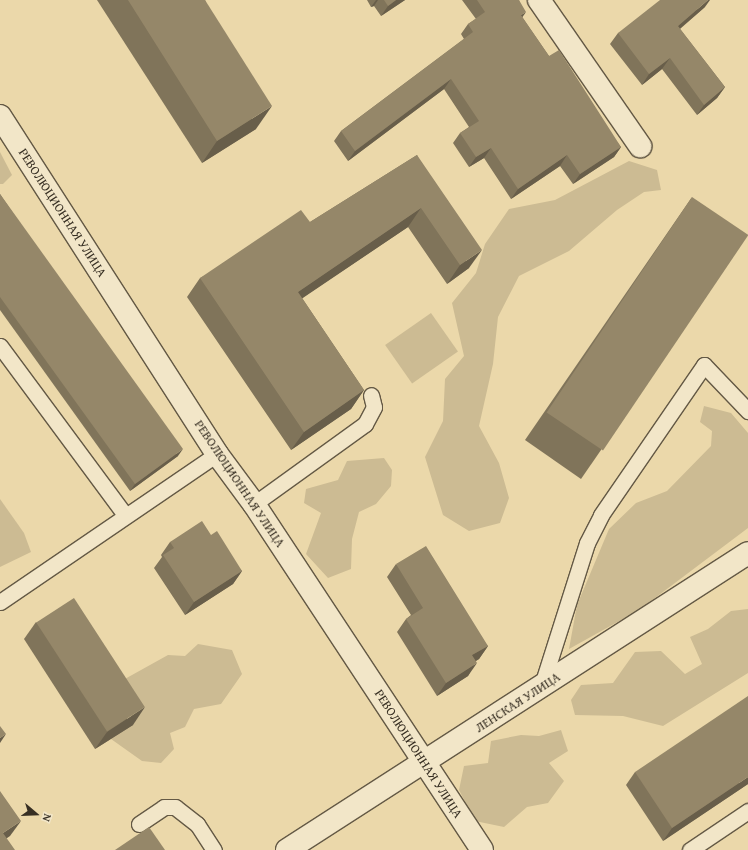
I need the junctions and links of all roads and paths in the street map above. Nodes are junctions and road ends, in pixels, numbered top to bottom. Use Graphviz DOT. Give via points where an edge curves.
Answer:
graph roads {
  1 [pos="539,0"];
  2 [pos="0,116"];
  3 [pos="640,146"];
  4 [pos="0,346"];
  5 [pos="371,396"];
  6 [pos="748,411"];
  7 [pos="217,454"];
  8 [pos="254,504"];
  9 [pos="125,515"];
  10 [pos="748,553"];
  11 [pos="0,602"];
  12 [pos="541,688"];
  13 [pos="424,763"];
  14 [pos="748,811"];
  15 [pos="139,824"];
  16 [pos="214,850"];
  17 [pos="287,850"];
  18 [pos="482,850"];
  19 [pos="690,850"];
  1 -- 3 [label="street"];
  2 -- 7 [label="street, РЕВОЛЮЦИОННАЯ УЛИЦА"];
  4 -- 9 [label="lane"];
  5 -- 8 [label="lane" via="374,407 366,424"];
  6 -- 12 [label="lane" via="704,364 601,515 587,544"];
  7 -- 8 [label="street, РЕВОЛЮЦИОННАЯ УЛИЦА"];
  7 -- 9 [label="lane"];
  8 -- 13 [label="street, РЕВОЛЮЦИОННАЯ УЛИЦА"];
  9 -- 11 [label="lane"];
  10 -- 12 [label="street, ЛЕНСКАЯ УЛИЦА"];
  12 -- 13 [label="street, ЛЕНСКАЯ УЛИЦА"];
  13 -- 17 [label="street, ЛЕНСКАЯ УЛИЦА"];
  13 -- 18 [label="street, РЕВОЛЮЦИОННАЯ УЛИЦА"];
  14 -- 19 [label="lane"];
  15 -- 16 [label="lane" via="164,807 175,807 197,824"];
}
